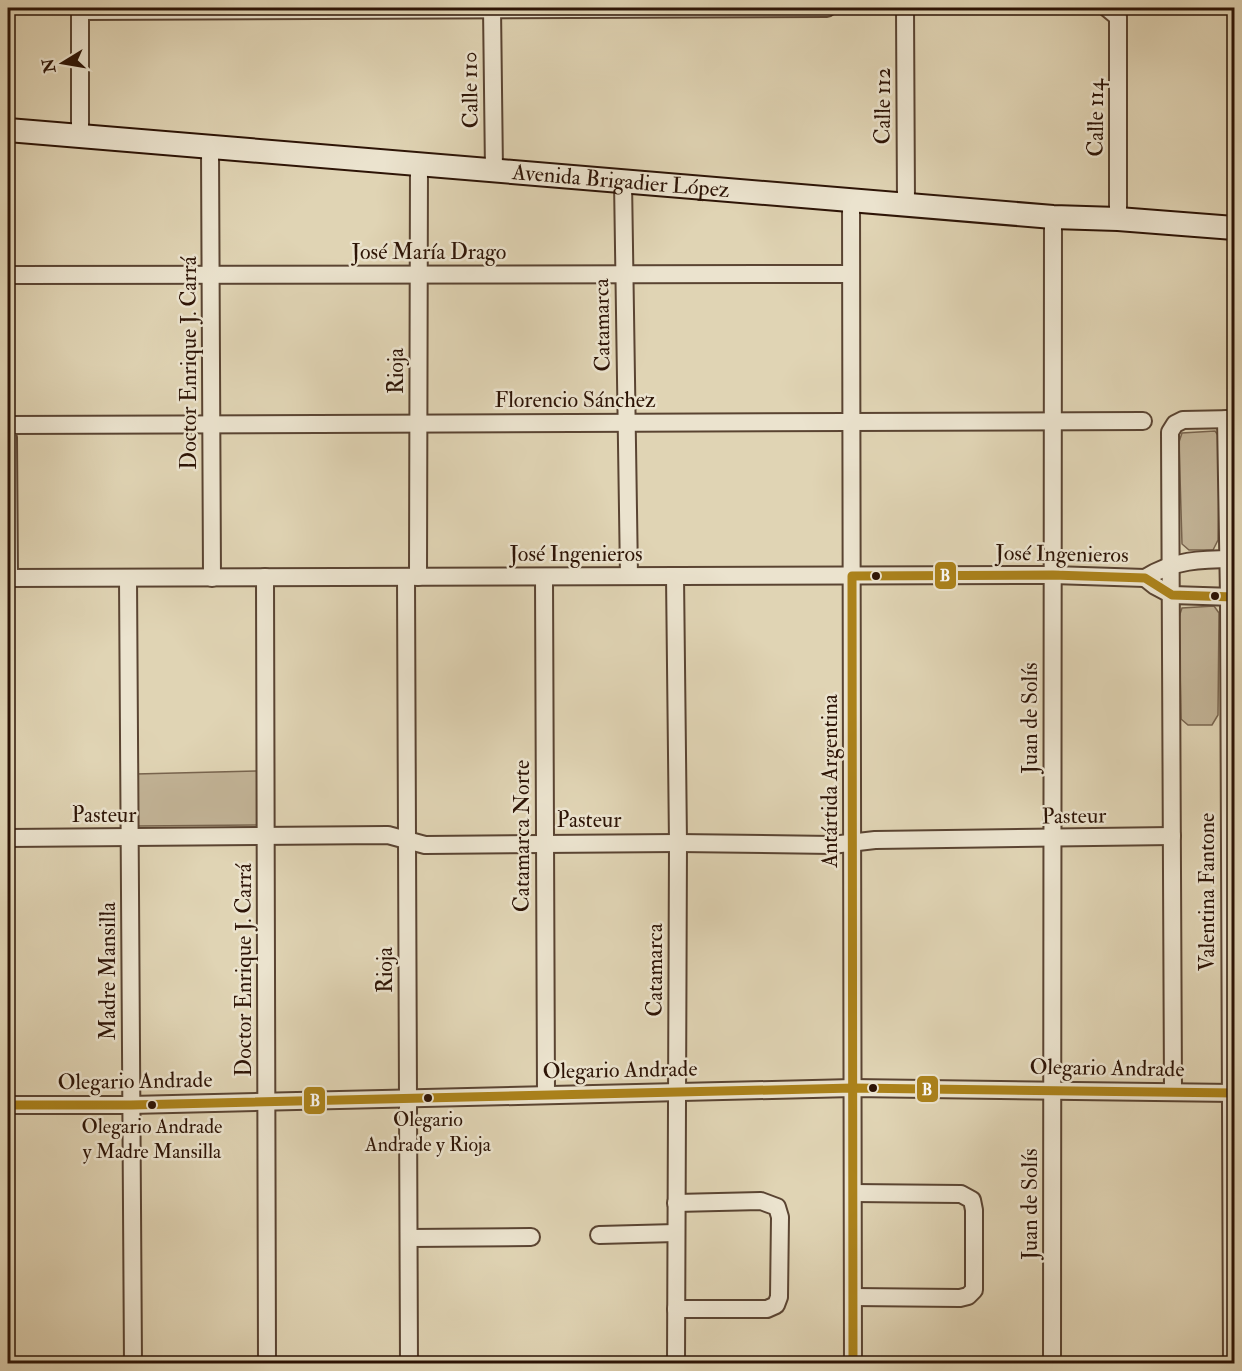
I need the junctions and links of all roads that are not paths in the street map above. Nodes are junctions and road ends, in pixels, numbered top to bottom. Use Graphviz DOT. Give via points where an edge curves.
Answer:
graph roads {
  1 [pos="492,8"];
  2 [pos="827,8"];
  3 [pos="905,8"];
  4 [pos="80,9"];
  5 [pos="1113,12"];
  6 [pos="8,130"];
  7 [pos="80,136"];
  8 [pos="210,148"];
  9 [pos="419,164"];
  10 [pos="494,171"];
  11 [pos="623,181"];
  12 [pos="851,199"];
  13 [pos="906,204"];
  14 [pos="1053,217"];
  15 [pos="1118,219"];
  16 [pos="1234,228"];
  17 [pos="419,274"];
  18 [pos="623,274"];
  19 [pos="851,274"];
  20 [pos="8,275"];
  21 [pos="212,275"];
  22 [pos="1231,419"];
  23 [pos="1053,421"];
  24 [pos="1143,421"];
  25 [pos="852,422"];
  26 [pos="418,423"];
  27 [pos="626,423"];
  28 [pos="212,424"];
  29 [pos="8,425"];
  30 [pos="8,437"];
  31 [pos="1232,559"];
  32 [pos="1171,564"];
  33 [pos="1053,575"];
  34 [pos="629,576"];
  35 [pos="675,576"];
  36 [pos="852,576"];
  37 [pos="265,577"];
  38 [pos="412,577"];
  39 [pos="544,577"];
  40 [pos="8,578"];
  41 [pos="128,578"];
  42 [pos="212,578"];
  43 [pos="1144,578"];
  44 [pos="1172,595"];
  45 [pos="1232,597"];
  46 [pos="1232,747"];
  47 [pos="266,836"];
  48 [pos="1172,836"];
  49 [pos="130,837"];
  50 [pos="8,838"];
  51 [pos="1052,839"];
  52 [pos="408,840"];
  53 [pos="545,843"];
  54 [pos="678,843"];
  55 [pos="852,843"];
  56 [pos="853,1088"];
  57 [pos="1053,1090"];
  58 [pos="1173,1091"];
  59 [pos="676,1092"];
  60 [pos="1233,1092"];
  61 [pos="546,1094"];
  62 [pos="408,1099"];
  63 [pos="266,1102"];
  64 [pos="8,1105"];
  65 [pos="131,1105"];
  66 [pos="853,1192"];
  67 [pos="676,1203"];
  68 [pos="676,1233"];
  69 [pos="599,1235"];
  70 [pos="531,1237"];
  71 [pos="409,1238"];
  72 [pos="853,1297"];
  73 [pos="676,1309"];
  74 [pos="133,1364"];
  75 [pos="267,1364"];
  76 [pos="409,1364"];
  77 [pos="676,1364"];
  78 [pos="854,1364"];
  79 [pos="1052,1364"];
  80 [pos="1232,1364"];
  1 -- 2 [label="street"];
  1 -- 4 [label="street"];
  1 -- 10 [label="street, Calle 110"];
  3 -- 13 [label="street, Calle 112"];
  4 -- 7 [label="street"];
  5 -- 15 [label="street, Calle 114"];
  6 -- 7 [label="street, Avenida Brigadier López"];
  7 -- 8 [label="street, Avenida Brigadier López"];
  8 -- 9 [label="street, Avenida Brigadier López"];
  8 -- 21 [label="street, Doctor Enrique J. Carrá"];
  9 -- 10 [label="street, Avenida Brigadier López"];
  9 -- 17 [label="street, Rioja"];
  10 -- 11 [label="street, Avenida Brigadier López"];
  11 -- 12 [label="street, Avenida Brigadier López"];
  11 -- 18 [label="street, Catamarca"];
  12 -- 13 [label="street, Avenida Brigadier López"];
  12 -- 19 [label="street, Antártida Argentina"];
  13 -- 14 [label="street, Avenida Brigadier López"];
  14 -- 15 [label="street, Avenida Brigadier López"];
  14 -- 23 [label="street, Juan de Solís"];
  15 -- 16 [label="street, Avenida Brigadier López"];
  17 -- 18 [label="street, José María Drago"];
  17 -- 21 [label="street, José María Drago"];
  17 -- 26 [label="street, Rioja"];
  18 -- 19 [label="street, José María Drago"];
  18 -- 27 [label="street, Catamarca"];
  19 -- 25 [label="street, Antártida Argentina"];
  20 -- 21 [label="street, José María Drago"];
  21 -- 28 [label="street, Doctor Enrique J. Carrá"];
  22 -- 31 [label="street, Valentina Fantone"];
  22 -- 32 [label="street" via="1183,420 1170,432"];
  23 -- 24 [label="street, Florencio Sánchez"];
  23 -- 25 [label="street, Florencio Sánchez"];
  23 -- 33 [label="street, Juan de Solís"];
  25 -- 27 [label="street, Florencio Sánchez"];
  25 -- 36 [label="street, Antártida Argentina"];
  26 -- 27 [label="street, Florencio Sánchez"];
  26 -- 28 [label="street, Florencio Sánchez"];
  26 -- 38 [label="street, Rioja"];
  27 -- 34 [label="street, Catamarca"];
  28 -- 29 [label="street, Florencio Sánchez"];
  28 -- 42 [label="street, Doctor Enrique J. Carrá"];
  30 -- 40 [label="street"];
  31 -- 32 [label="street"];
  31 -- 45 [label="street, Valentina Fantone"];
  32 -- 43 [label="street"];
  32 -- 44 [label="street"];
  33 -- 36 [label="street, José Ingenieros"];
  33 -- 43 [label="street, José Ingenieros"];
  33 -- 51 [label="street, Juan de Solís"];
  34 -- 35 [label="street, José Ingenieros"];
  34 -- 39 [label="street, José Ingenieros"];
  35 -- 36 [label="street, José Ingenieros"];
  35 -- 54 [label="street, Catamarca"];
  36 -- 55 [label="street, Antártida Argentina"];
  37 -- 38 [label="street, José Ingenieros"];
  37 -- 42 [label="street, José Ingenieros"];
  37 -- 47 [label="street, Doctor Enrique J. Carrá"];
  38 -- 39 [label="street, José Ingenieros"];
  38 -- 52 [label="street, Rioja"];
  39 -- 53 [label="street, Catamarca Norte"];
  40 -- 41 [label="street, José Ingenieros"];
  41 -- 42 [label="street, José Ingenieros"];
  41 -- 49 [label="street, Madre Mansilla"];
  43 -- 44 [label="street"];
  44 -- 45 [label="street"];
  44 -- 48 [label="street"];
  45 -- 46 [label="street, Valentina Fantone"];
  46 -- 60 [label="street, Valentina Fantone"];
  47 -- 49 [label="street, Pasteur"];
  47 -- 52 [label="street, Pasteur" via="388,835"];
  47 -- 63 [label="street, Doctor Enrique J. Carrá"];
  48 -- 51 [label="street, Pasteur"];
  48 -- 58 [label="street"];
  49 -- 50 [label="street, Pasteur"];
  49 -- 65 [label="street, Madre Mansilla"];
  51 -- 55 [label="street, Pasteur"];
  51 -- 57 [label="street, Juan de Solís"];
  52 -- 53 [label="street, Pasteur" via="425,845"];
  52 -- 62 [label="street, Rioja"];
  53 -- 54 [label="street, Pasteur"];
  53 -- 61 [label="street, Catamarca Norte"];
  54 -- 55 [label="street, Pasteur"];
  54 -- 59 [label="street, Catamarca"];
  55 -- 56 [label="street, Antártida Argentina"];
  56 -- 57 [label="street, Olegario Andrade"];
  56 -- 59 [label="street, Olegario Andrade"];
  56 -- 66 [label="street, Antártida Argentina"];
  57 -- 58 [label="street, Olegario Andrade"];
  57 -- 79 [label="street, Juan de Solís"];
  58 -- 60 [label="street, Olegario Andrade"];
  59 -- 61 [label="street, Olegario Andrade"];
  59 -- 67 [label="street, Catamarca"];
  60 -- 80 [label="street, Valentina Fantone"];
  61 -- 62 [label="street, Olegario Andrade"];
  62 -- 63 [label="street, Olegario Andrade"];
  62 -- 71 [label="street, Rioja"];
  63 -- 65 [label="street, Olegario Andrade"];
  63 -- 75 [label="street, Doctor Enrique J. Carrá"];
  64 -- 65 [label="street, Olegario Andrade"];
  65 -- 74 [label="street, Madre Mansilla"];
  66 -- 72 [label="street, Antártida Argentina"];
  66 -- 72 [label="street" via="961,1194 972,1200 974,1290 960,1298"];
  67 -- 68 [label="street, Catamarca"];
  67 -- 73 [label="street" via="761,1202 777,1207 780,1217 776,1305 767,1309"];
  68 -- 69 [label="street"];
  68 -- 73 [label="street, Catamarca"];
  70 -- 71 [label="street"];
  71 -- 76 [label="street, Rioja"];
  72 -- 78 [label="street, Antártida Argentina"];
  73 -- 77 [label="street, Catamarca"];
}
